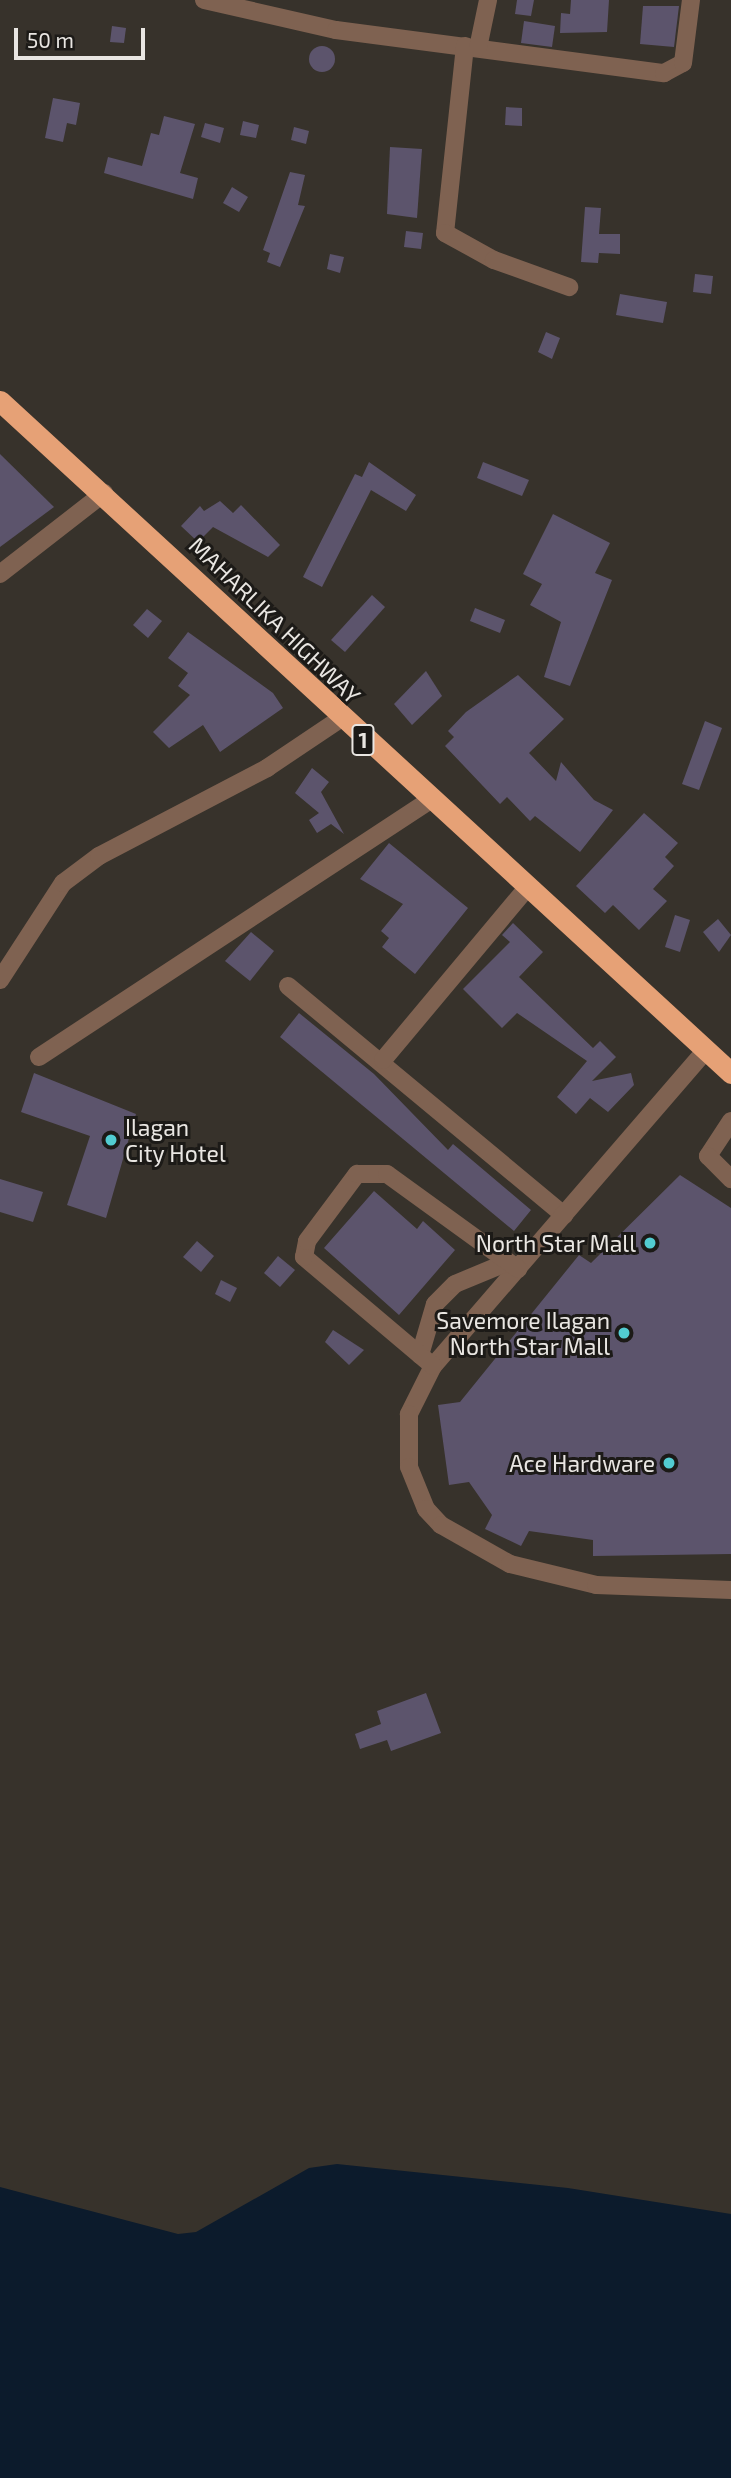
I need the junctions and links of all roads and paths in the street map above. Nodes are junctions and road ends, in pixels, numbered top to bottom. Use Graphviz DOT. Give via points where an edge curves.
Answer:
graph roads {
  1 [pos="204,0"];
  2 [pos="488,0"];
  3 [pos="691,0"];
  4 [pos="472,47"];
  5 [pos="569,287"];
  6 [pos="0,401"];
  7 [pos="104,493"];
  8 [pos="0,574"];
  9 [pos="340,719"];
  10 [pos="429,801"];
  11 [pos="526,889"];
  12 [pos="0,980"];
  13 [pos="288,986"];
  14 [pos="706,1050"];
  15 [pos="39,1057"];
  16 [pos="383,1060"];
  17 [pos="731,1073"];
  18 [pos="731,1121"];
  19 [pos="731,1179"];
  20 [pos="564,1215"];
  21 [pos="513,1265"];
  22 [pos="427,1361"];
  23 [pos="731,1590"];
  1 -- 4 [label="street" via="336,30"];
  2 -- 4 [label="street"];
  3 -- 4 [label="street" via="684,63 664,73"];
  4 -- 5 [label="street" via="445,233 494,260"];
  6 -- 7 [label="highway, MAHARLIKA HIGHWAY / 1"];
  7 -- 8 [label="street"];
  7 -- 9 [label="highway, MAHARLIKA HIGHWAY / 1"];
  9 -- 10 [label="highway, MAHARLIKA HIGHWAY / 1"];
  9 -- 12 [label="street" via="267,768 99,856 63,883"];
  10 -- 11 [label="highway, MAHARLIKA HIGHWAY / 1"];
  10 -- 15 [label="street"];
  11 -- 14 [label="highway, MAHARLIKA HIGHWAY / 1"];
  11 -- 16 [label="street"];
  13 -- 16 [label="street"];
  14 -- 17 [label="highway, MAHARLIKA HIGHWAY / 1"];
  14 -- 20 [label="street"];
  16 -- 20 [label="street"];
  18 -- 19 [label="street" via="708,1156"];
  20 -- 21 [label="street"];
  21 -- 22 [label="street"];
  21 -- 22 [label="street" via="455,1284 435,1304"];
  21 -- 22 [label="street" via="387,1174 371,1169 358,1174 307,1241 304,1257"];
  22 -- 23 [label="street" via="410,1414 409,1467 426,1509 441,1525 510,1564 551,1576 609,1586"];
}
